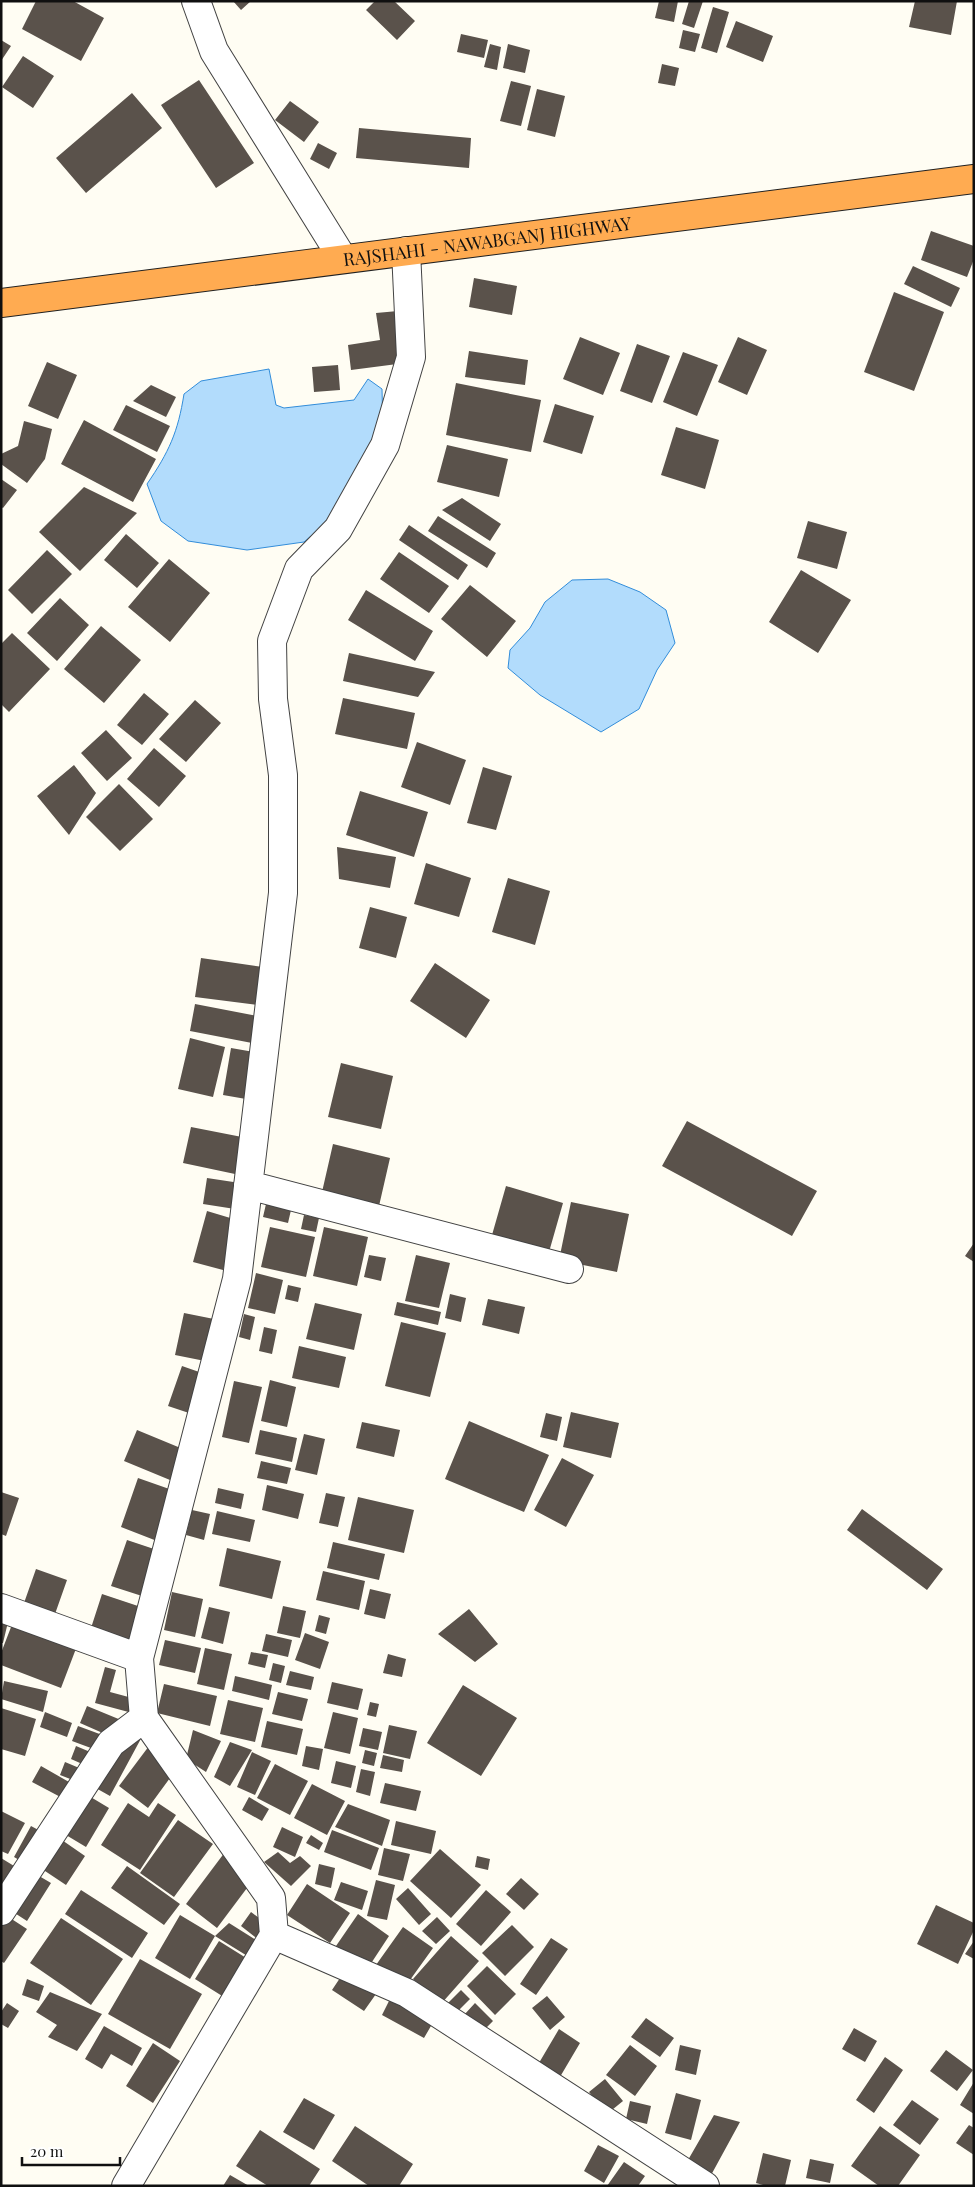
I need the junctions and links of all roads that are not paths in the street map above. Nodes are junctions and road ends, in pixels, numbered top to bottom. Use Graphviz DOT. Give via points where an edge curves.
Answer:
graph roads {
  1 [pos="196,1"];
  2 [pos="974,179"];
  3 [pos="406,251"];
  4 [pos="343,259"];
  5 [pos="1,302"];
  6 [pos="248,1185"];
  7 [pos="569,1269"];
  8 [pos="1,1608"];
  9 [pos="139,1658"];
  10 [pos="144,1718"];
  11 [pos="1,1911"];
  12 [pos="274,1935"];
  13 [pos="126,2186"];
  14 [pos="705,2186"];
  1 -- 4 [label="street" via="214,52"];
  2 -- 3 [label="highway, RAJSHAHI - NAWABGANJ HIGHWAY"];
  3 -- 4 [label="highway, RAJSHAHI - NAWABGANJ HIGHWAY"];
  3 -- 6 [label="street" via="411,358 385,445 338,529 299,569 272,641 273,699 283,775 284,893"];
  4 -- 5 [label="highway, RAJSHAHI - NAWABGANJ HIGHWAY"];
  6 -- 7 [label="street"];
  6 -- 9 [label="street" via="236,1279"];
  8 -- 9 [label="street"];
  9 -- 10 [label="street"];
  10 -- 11 [label="street" via="111,1743"];
  10 -- 12 [label="street" via="271,1898"];
  12 -- 13 [label="street"];
  12 -- 14 [label="street" via="407,1993"];
}
